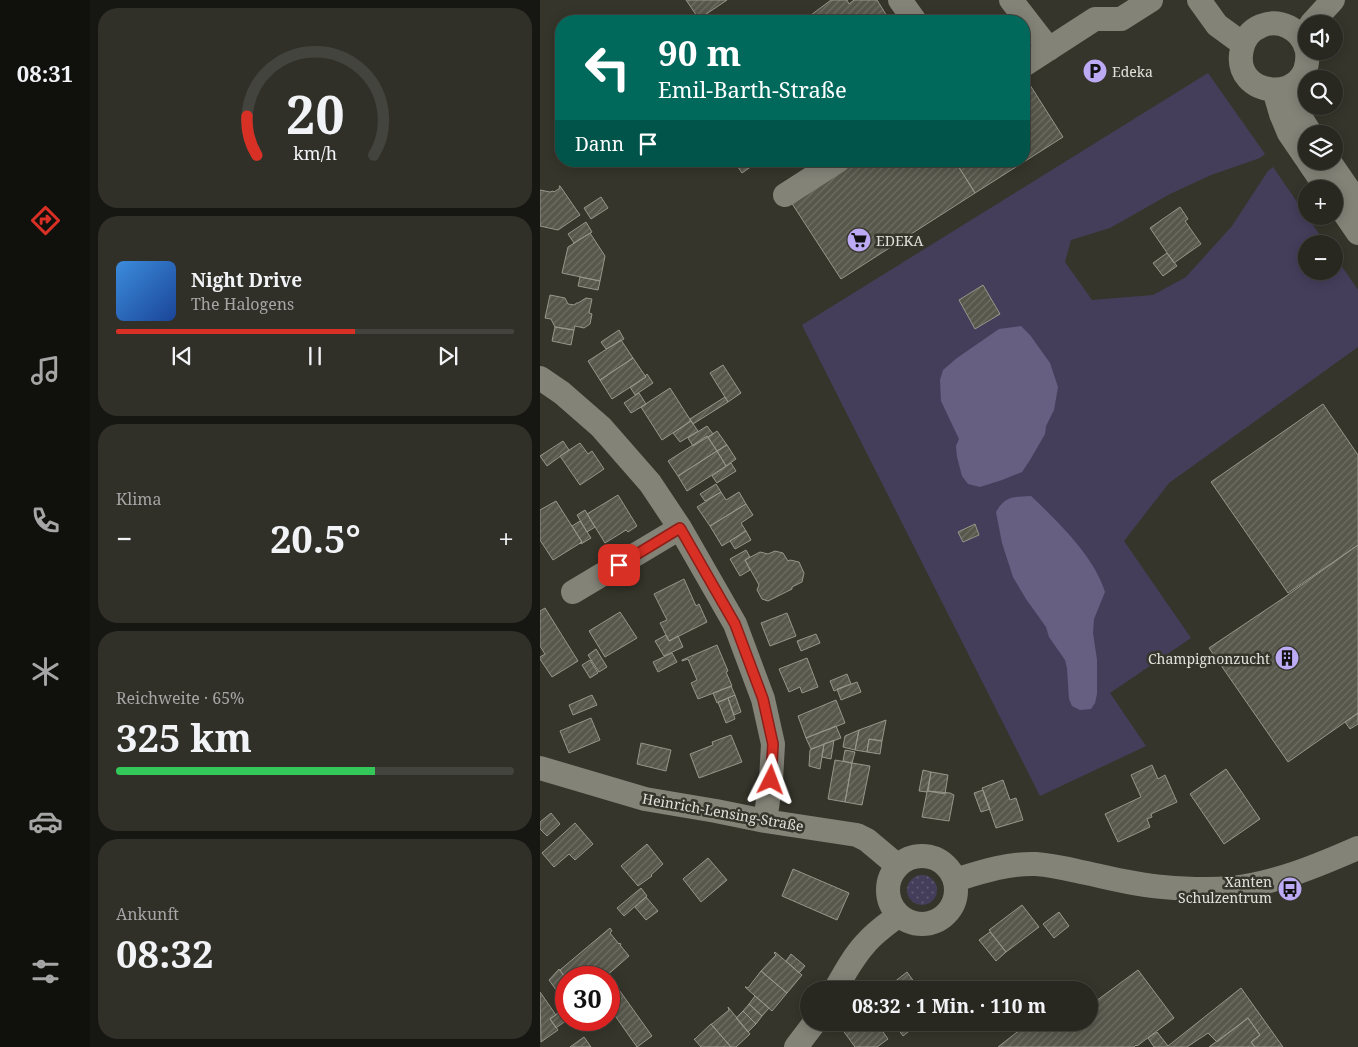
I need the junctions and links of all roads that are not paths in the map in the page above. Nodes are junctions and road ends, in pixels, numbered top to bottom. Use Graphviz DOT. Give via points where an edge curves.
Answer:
graph roads {
  1 [pos="901,0"];
  2 [pos="1011,0"];
  3 [pos="1150,0"];
  4 [pos="1199,0"];
  5 [pos="1218,0"];
  6 [pos="1333,0"];
  7 [pos="911,15"];
  8 [pos="1023,15"];
  9 [pos="1322,15"];
  10 [pos="1030,24"];
  11 [pos="1298,32"];
  12 [pos="1249,37"];
  13 [pos="1049,49"];
  14 [pos="1308,60"];
  15 [pos="1030,61"];
  16 [pos="1283,88"];
  17 [pos="1305,125"];
  18 [pos="1298,146"];
  19 [pos="829,167"];
  20 [pos="1335,170"];
  21 [pos="785,195"];
  22 [pos="1358,203"];
  23 [pos="1343,211"];
  24 [pos="1358,233"];
  25 [pos="540,378"];
  26 [pos="680,528"];
  27 [pos="573,592"];
  28 [pos="540,768"];
  29 [pos="765,821"];
  30 [pos="1358,848"];
  31 [pos="898,866"];
  32 [pos="954,880"];
  33 [pos="898,915"];
  34 [pos="840,981"];
  35 [pos="808,1031"];
  36 [pos="796,1047"];
  1 -- 7 [label="street"];
  2 -- 8 [label="street"];
  3 -- 13 [label="street" via="1121,20 1095,19"];
  4 -- 12 [label="street" via="1216,25"];
  5 -- 12 [label="street"];
  6 -- 9 [label="street"];
  10 -- 13 [label="street"];
  11 -- 12 [label="street" via="1286,25 1269,24 1261,26"];
  12 -- 16 [label="street" via="1241,60 1246,75 1258,86"];
  13 -- 15 [label="street"];
  14 -- 16 [label="street" via="1300,79"];
  16 -- 17 [label="street"];
  16 -- 18 [label="street" via="1281,114"];
  19 -- 21 [label="street"];
  20 -- 22 [label="street"];
  23 -- 24 [label="street"];
  25 -- 26 [label="street" via="601,427 650,483"];
  26 -- 27 [label="street"];
  26 -- 29 [label="street" via="735,624 763,699 773,744"];
  28 -- 29 [label="street, Heinrich-Lensing-Straße" via="645,799"];
  29 -- 31 [label="street, Heinrich-Lensing-Straße" via="857,836 867,840"];
  30 -- 32 [label="street" via="1300,872 1231,888 1163,887 1038,864 996,868"];
  31 -- 32 [label="street" via="913,858 931,857 949,870"];
  31 -- 33 [label="street" via="889,886 892,906"];
  32 -- 33 [label="street" via="954,902 940,919 930,924 919,924"];
  33 -- 34 [label="street" via="865,944"];
  35 -- 36 [label="street"];
}
